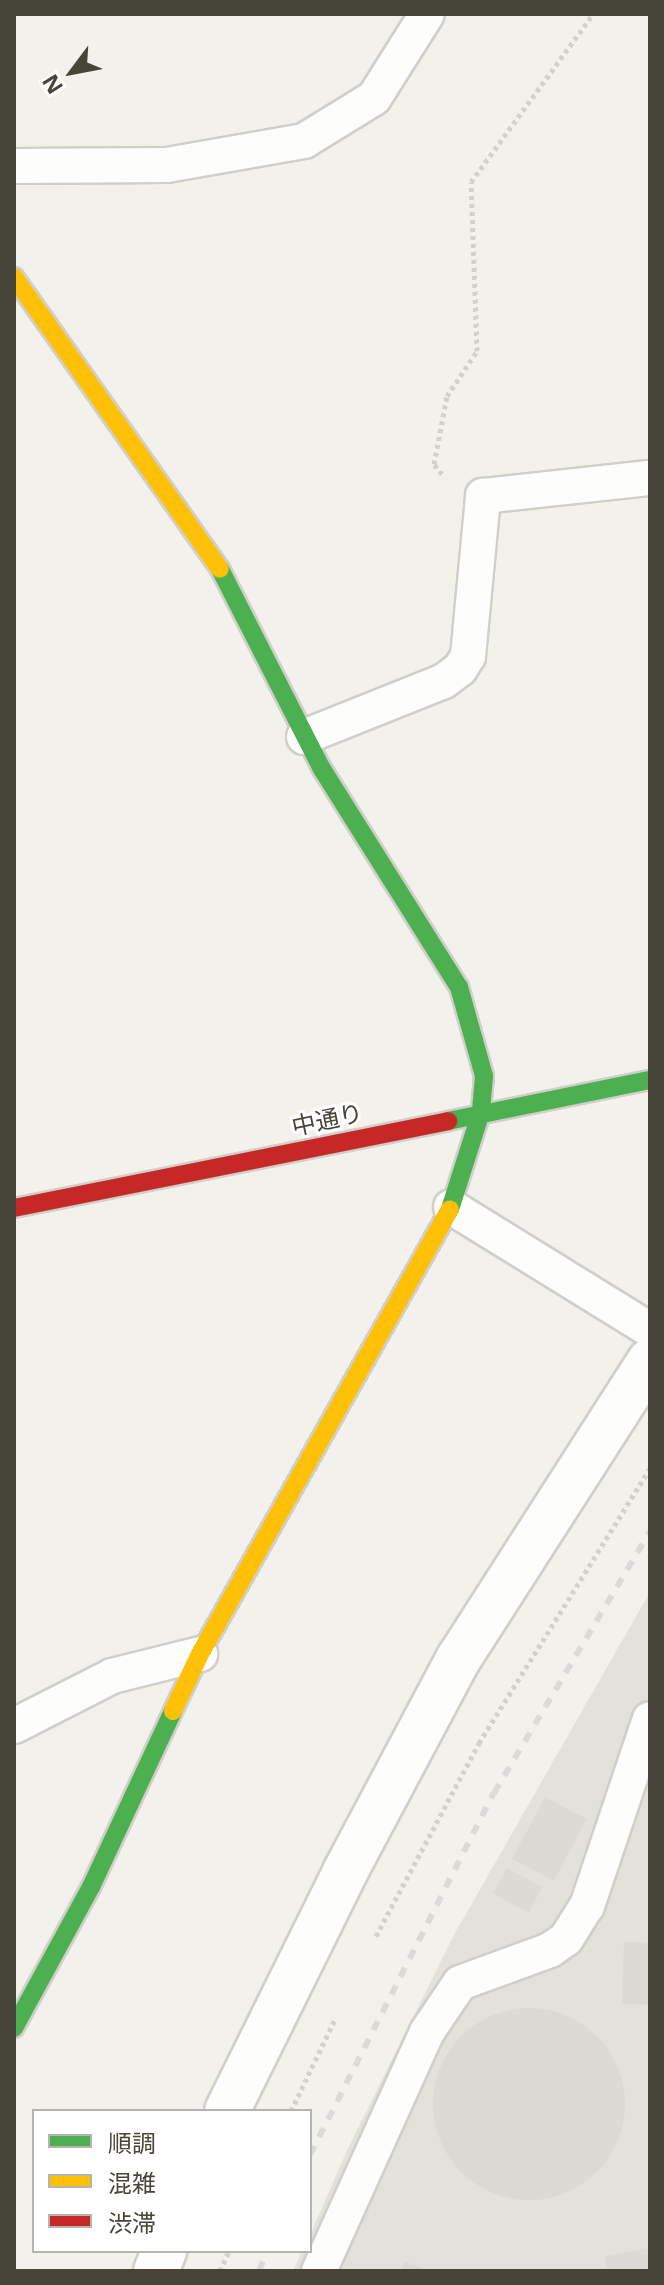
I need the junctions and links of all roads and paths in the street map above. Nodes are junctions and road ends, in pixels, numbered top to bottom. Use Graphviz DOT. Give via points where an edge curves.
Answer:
graph roads {
  1 [pos="427,14"];
  2 [pos="593,14"];
  3 [pos="14,166"];
  4 [pos="14,277"];
  5 [pos="650,478"];
  6 [pos="481,522"];
  7 [pos="304,737"];
  8 [pos="650,1080"];
  9 [pos="481,1112"];
  10 [pos="451,1207"];
  11 [pos="14,1208"];
  12 [pos="650,1330"];
  13 [pos="650,1361"];
  14 [pos="650,1468"];
  15 [pos="200,1654"];
  16 [pos="650,1719"];
  17 [pos="14,1726"];
  18 [pos="369,1949"];
  19 [pos="337,2014"];
  20 [pos="14,2028"];
  21 [pos="228,2109"];
  22 [pos="292,2109"];
  23 [pos="329,2268"];
  1 -- 3 [label="lane" via="374,98 304,141 167,165"];
  2 -- 6 [label="path" via="471,182 477,351 447,396 434,464"];
  4 -- 7 [label="street" via="211,551"];
  5 -- 6 [label="lane" via="483,496"];
  6 -- 7 [label="lane" via="468,656 460,669 444,681"];
  7 -- 9 [label="street" via="459,987 484,1076"];
  8 -- 9 [label="street, 中通り"];
  9 -- 10 [label="street"];
  9 -- 11 [label="street, 中通り"];
  10 -- 12 [label="lane"];
  10 -- 15 [label="street"];
  13 -- 21 [label="street" via="459,1658"];
  14 -- 18 [label="path" via="479,1743"];
  15 -- 17 [label="lane" via="112,1676"];
  15 -- 20 [label="street" via="91,1887"];
  16 -- 23 [label="lane" via="587,1906 566,1939 550,1950 460,1983 427,2032"];
  19 -- 22 [label="path"];
}
